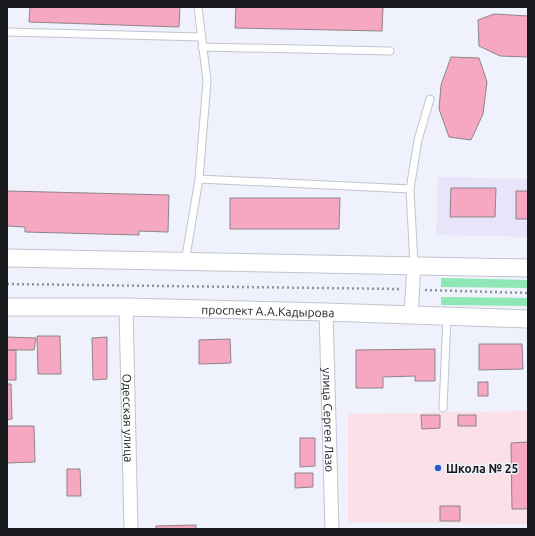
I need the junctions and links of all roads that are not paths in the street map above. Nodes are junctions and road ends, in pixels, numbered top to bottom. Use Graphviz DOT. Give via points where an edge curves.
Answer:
graph roads {
  1 [pos="198,7"];
  2 [pos="7,32"];
  3 [pos="202,37"];
  4 [pos="202,47"];
  5 [pos="390,51"];
  6 [pos="430,99"];
  7 [pos="199,179"];
  8 [pos="410,189"];
  9 [pos="7,258"];
  10 [pos="185,262"];
  11 [pos="414,266"];
  12 [pos="528,268"];
  13 [pos="7,307"];
  14 [pos="126,307"];
  15 [pos="326,312"];
  16 [pos="411,315"];
  17 [pos="447,316"];
  18 [pos="528,319"];
  19 [pos="443,408"];
  20 [pos="131,529"];
  21 [pos="332,529"];
  1 -- 3 [label="lane"];
  2 -- 3 [label="lane"];
  3 -- 4 [label="lane"];
  4 -- 5 [label="lane"];
  4 -- 7 [label="lane" via="207,82"];
  6 -- 8 [label="lane" via="418,140"];
  7 -- 8 [label="lane"];
  7 -- 10 [label="lane"];
  8 -- 11 [label="lane"];
  9 -- 10 [label="street"];
  10 -- 11 [label="street"];
  11 -- 12 [label="street"];
  11 -- 16 [label="street"];
  13 -- 14 [label="street, проспект А.А.Кадырова"];
  14 -- 15 [label="street, проспект А.А.Кадырова"];
  14 -- 20 [label="street, Одесская улица"];
  15 -- 16 [label="street, проспект А.А.Кадырова"];
  15 -- 21 [label="street, улица Сергея Лазо"];
  16 -- 17 [label="street, проспект А.А.Кадырова"];
  17 -- 18 [label="street, проспект А.А.Кадырова"];
  17 -- 19 [label="lane"];
}
